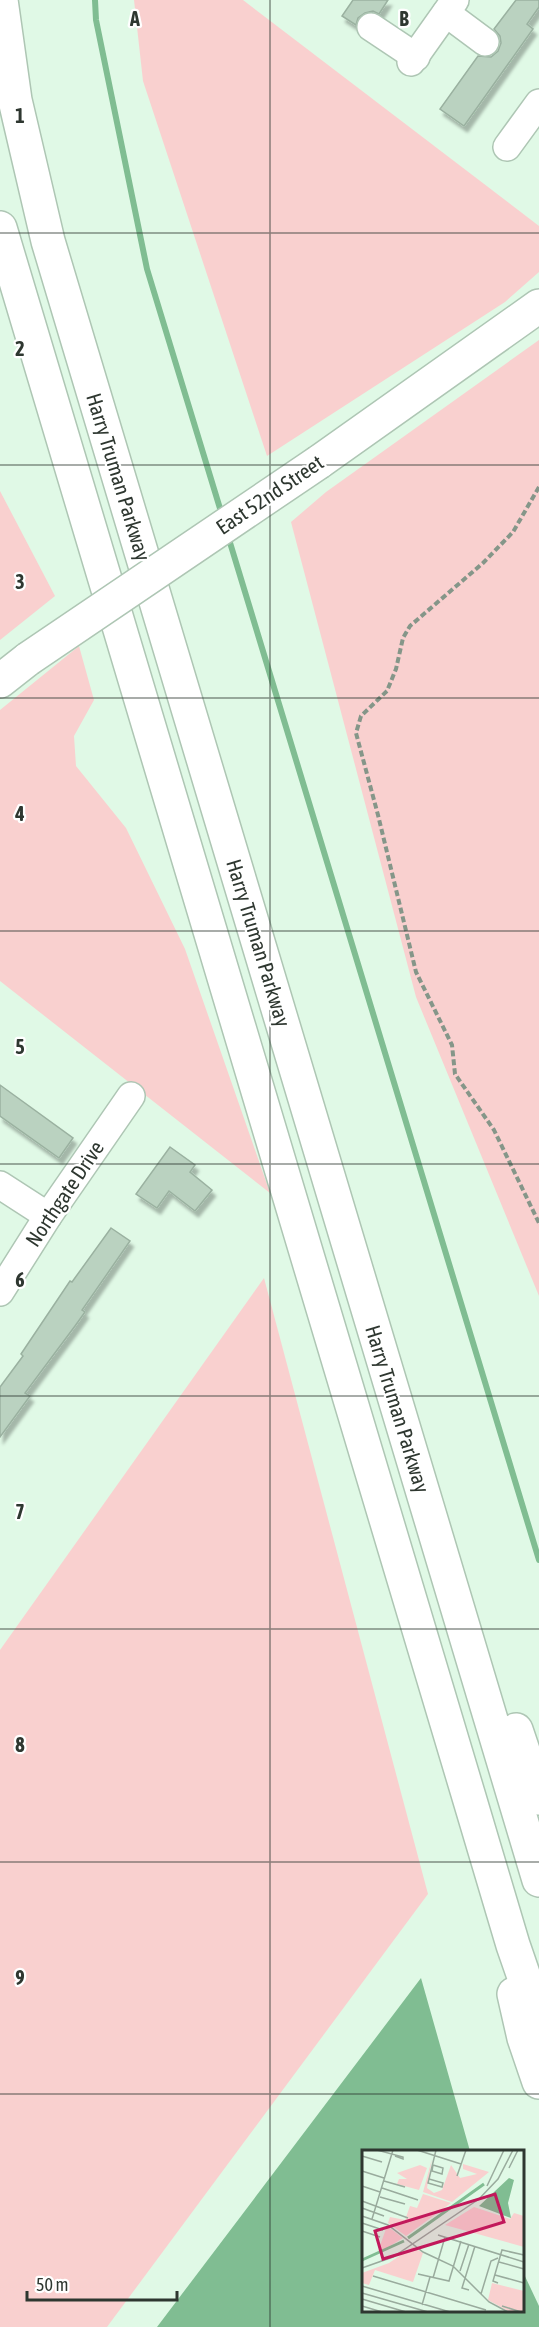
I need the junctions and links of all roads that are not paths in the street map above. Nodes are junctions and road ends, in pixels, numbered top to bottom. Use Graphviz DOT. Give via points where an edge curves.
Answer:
graph roads {
  1 [pos="1,0"];
  2 [pos="451,4"];
  3 [pos="371,27"];
  4 [pos="485,42"];
  5 [pos="539,103"];
  6 [pos="507,147"];
  7 [pos="0,228"];
  8 [pos="0,264"];
  9 [pos="539,306"];
  10 [pos="29,331"];
  11 [pos="0,681"];
  12 [pos="289,1048"];
  13 [pos="131,1096"];
  14 [pos="0,1185"];
  15 [pos="48,1216"];
  16 [pos="0,1292"];
  17 [pos="469,1797"];
  18 [pos="539,1798"];
  19 [pos="539,1880"];
  20 [pos="539,2020"];
  21 [pos="539,2082"];
  1 -- 12 [label="main road, Harry Truman Parkway" via="15,100 48,241"];
  2 -- 3 [label="street" via="413,60"];
  2 -- 4 [label="street"];
  5 -- 6 [label="street"];
  7 -- 10 [label="main road, Harry Truman Parkway"];
  8 -- 10 [label="main road"];
  9 -- 11 [label="main road, East 52nd Street, bridge"];
  10 -- 17 [label="main road, Harry Truman Parkway"];
  12 -- 18 [label="main road"];
  12 -- 19 [label="main road, Harry Truman Parkway"];
  13 -- 15 [label="street, Northgate Drive"];
  14 -- 15 [label="street"];
  15 -- 16 [label="street, Northgate Drive"];
  17 -- 20 [label="main road, Harry Truman Parkway"];
  17 -- 21 [label="main road" via="524,2038"];
}
